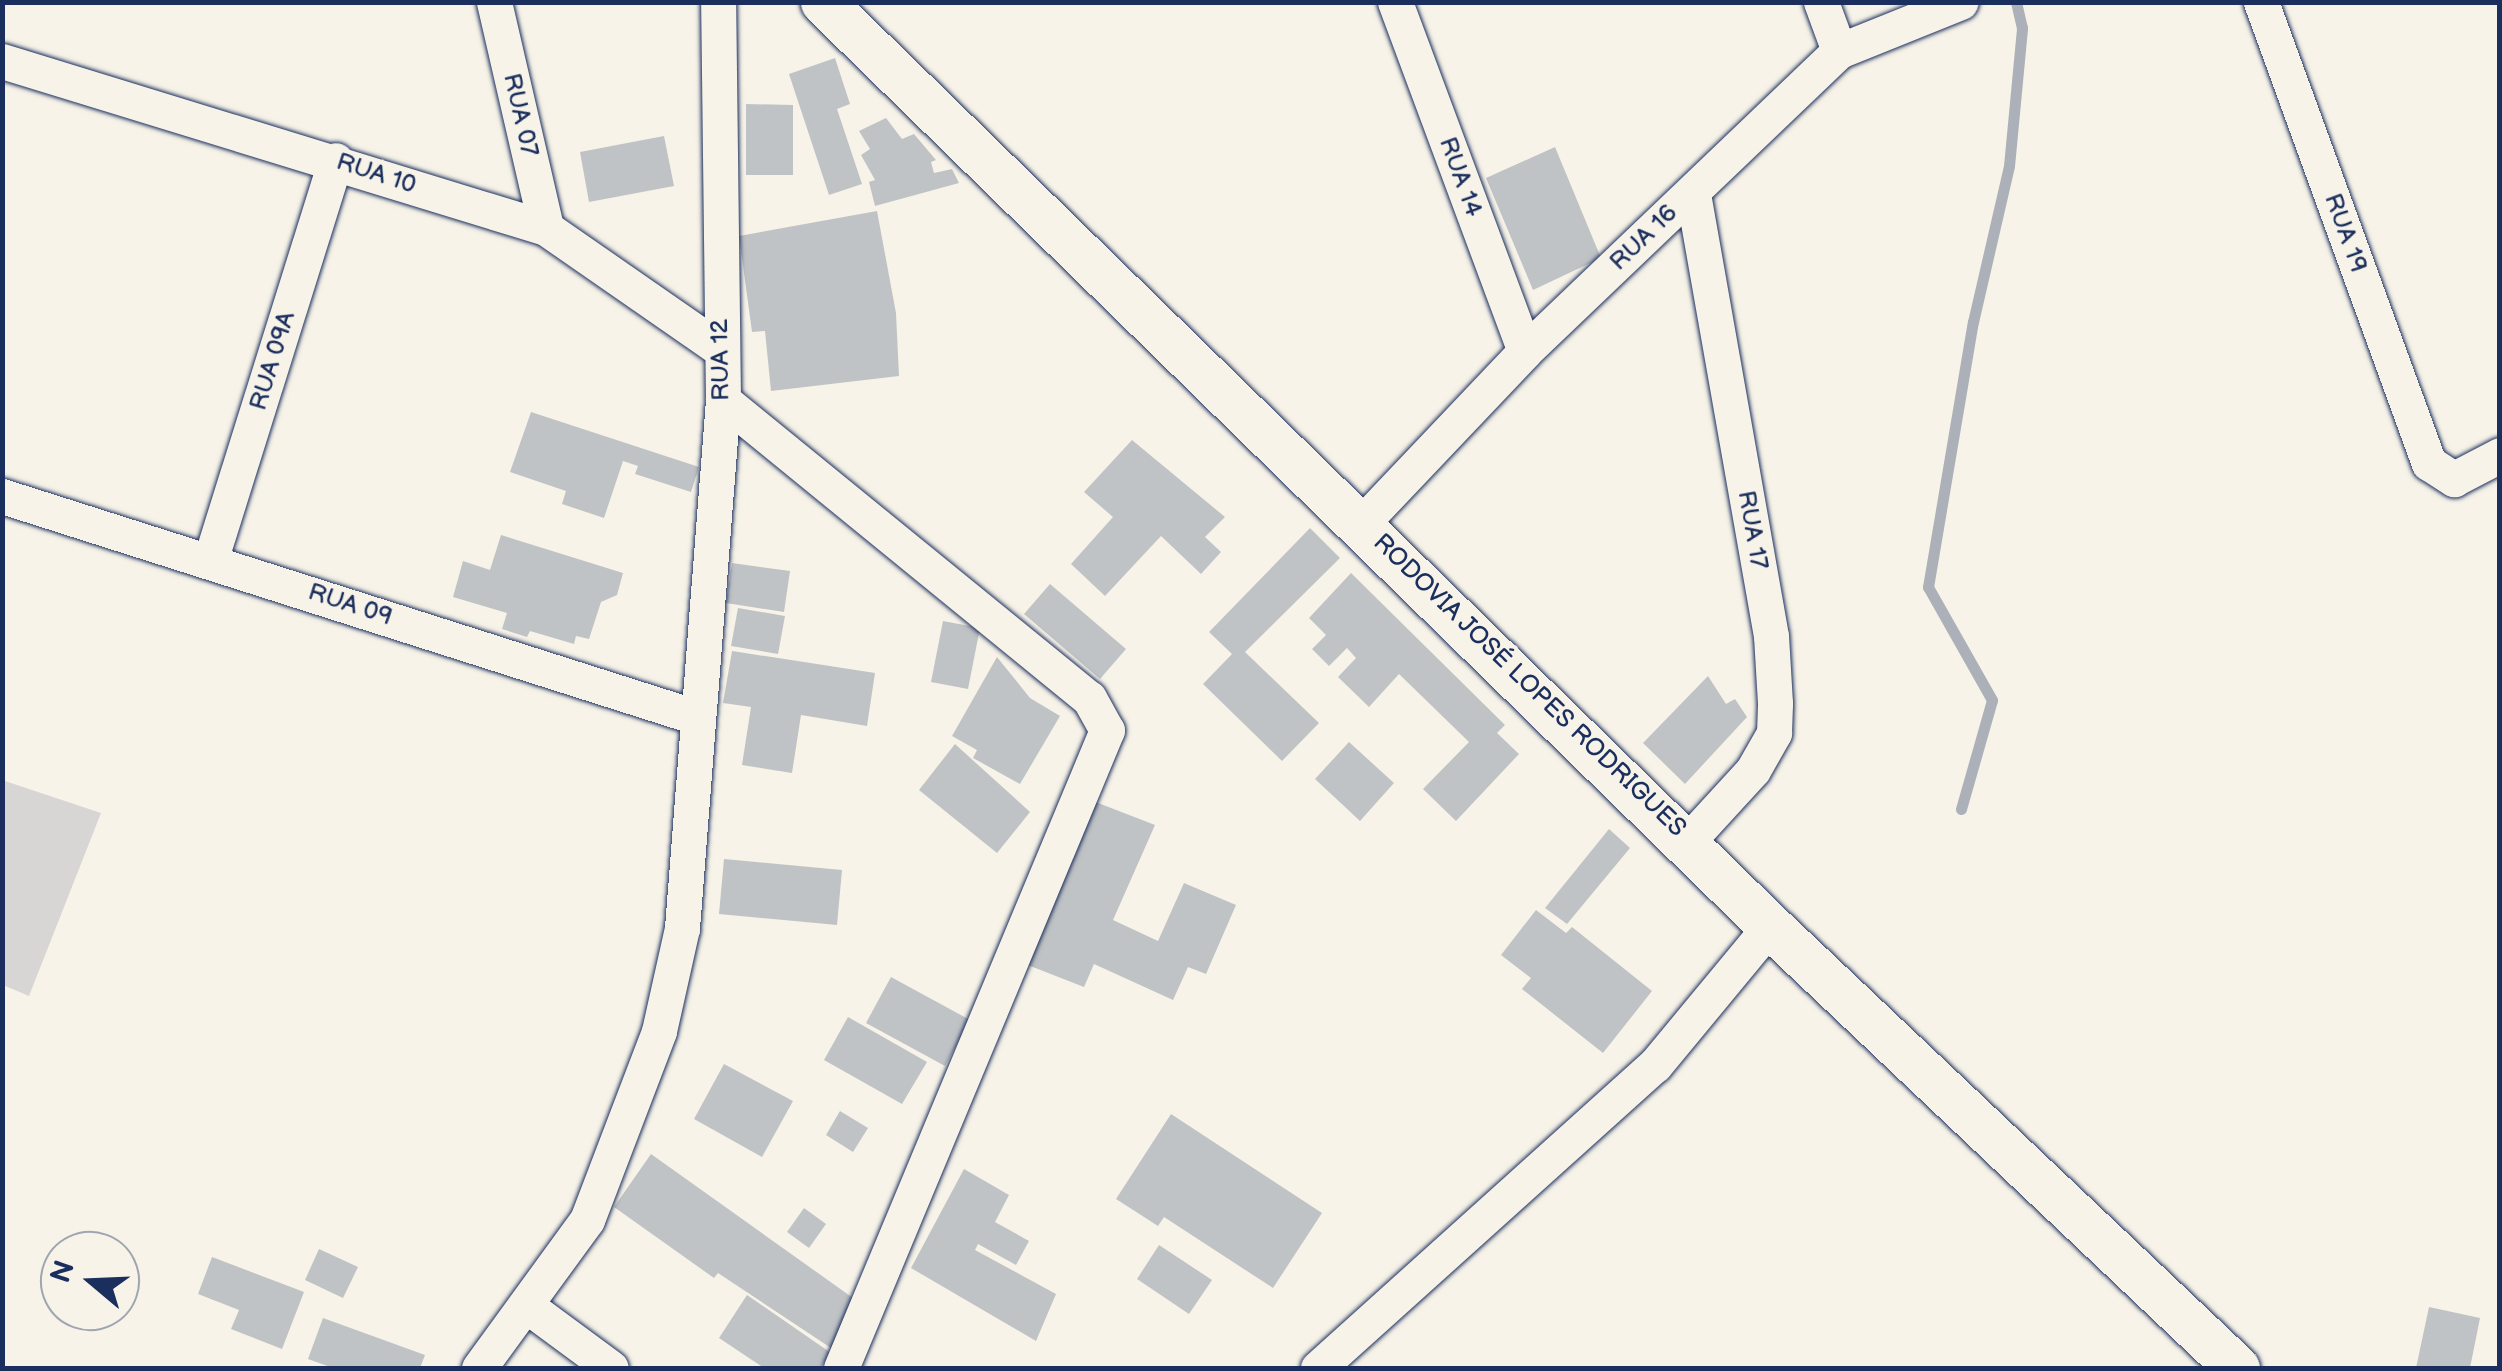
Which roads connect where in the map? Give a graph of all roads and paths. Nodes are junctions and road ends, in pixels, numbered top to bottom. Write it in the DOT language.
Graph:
graph roads {
  1 [pos="494,2"];
  2 [pos="718,2"];
  3 [pos="823,2"];
  4 [pos="1394,2"];
  5 [pos="1821,2"];
  6 [pos="1961,2"];
  7 [pos="2261,2"];
  8 [pos="1838,51"];
  9 [pos="2,62"];
  10 [pos="336,160"];
  11 [pos="1692,192"];
  12 [pos="546,228"];
  13 [pos="720,349"];
  14 [pos="1525,351"];
  15 [pos="724,400"];
  16 [pos="2500,455"];
  17 [pos="2,496"];
  18 [pos="1362,523"];
  19 [pos="210,561"];
  20 [pos="696,716"];
  21 [pos="1688,841"];
  22 [pos="1770,926"];
  23 [pos="527,1306"];
  24 [pos="479,1368"];
  25 [pos="611,1368"];
  26 [pos="841,1368"];
  27 [pos="1318,1368"];
  28 [pos="2237,1368"];
  1 -- 12 [label="street, RUA 07"];
  2 -- 13 [label="street, RUA 12"];
  3 -- 18 [label="street, RODOVIA JOSÉ LOPES RODRIGUES"];
  4 -- 14 [label="street, RUA 14"];
  5 -- 8 [label="street"];
  6 -- 8 [label="street, RUA 16"];
  7 -- 16 [label="street, RUA 19"];
  8 -- 11 [label="street, RUA 16"];
  9 -- 10 [label="street, RUA 10"];
  10 -- 12 [label="street, RUA 10"];
  10 -- 19 [label="street, RUA 09A"];
  11 -- 14 [label="street, RUA 16"];
  11 -- 21 [label="street, RUA 17"];
  12 -- 13 [label="street, RUA 10"];
  13 -- 15 [label="street, RUA 12"];
  14 -- 18 [label="street, RUA 16"];
  15 -- 20 [label="street, RUA 12"];
  15 -- 26 [label="street"];
  17 -- 19 [label="street, RUA 09"];
  18 -- 21 [label="street, RODOVIA JOSÉ LOPES RODRIGUES"];
  19 -- 20 [label="street, RUA 09"];
  20 -- 23 [label="street, RUA 12"];
  21 -- 22 [label="street, RODOVIA JOSÉ LOPES RODRIGUES"];
  22 -- 27 [label="street"];
  22 -- 28 [label="street, RODOVIA JOSÉ LOPES RODRIGUES"];
  23 -- 24 [label="street, RUA 12"];
  23 -- 25 [label="street"];
}
